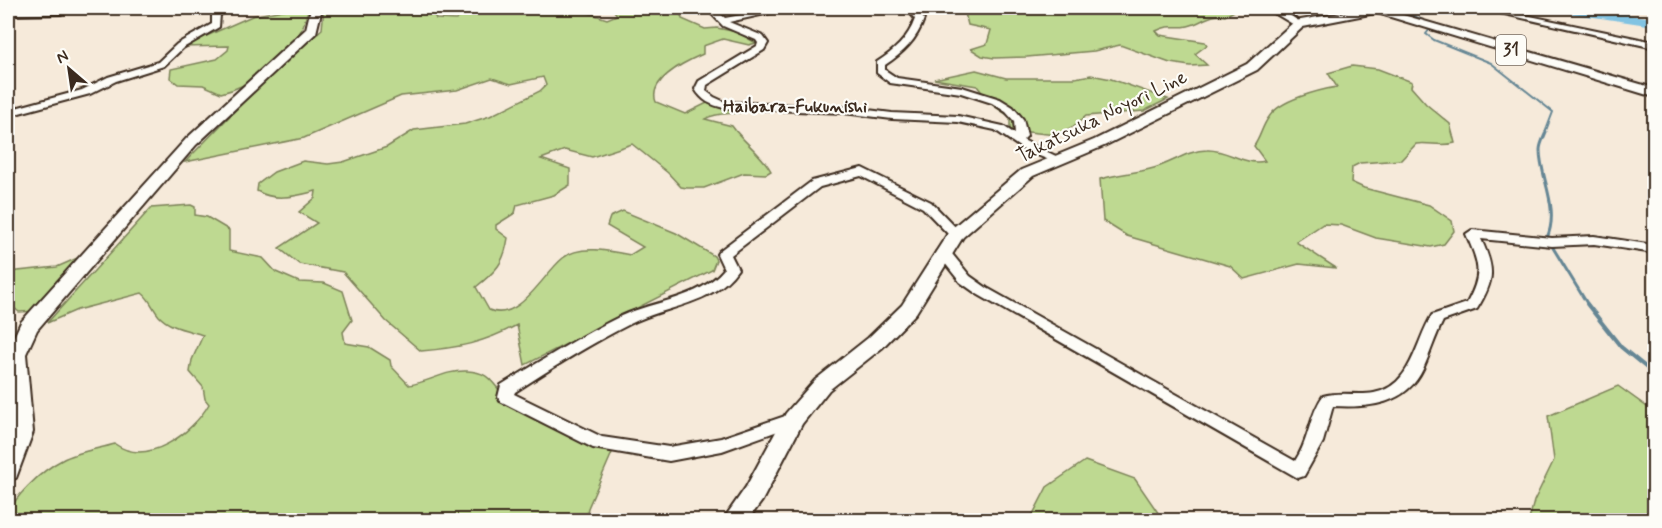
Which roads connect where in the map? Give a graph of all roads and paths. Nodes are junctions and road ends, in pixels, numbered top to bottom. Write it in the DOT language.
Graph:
graph roads {
  1 [pos="70,8"];
  2 [pos="206,8"];
  3 [pos="227,8"];
  4 [pos="316,8"];
  5 [pos="710,8"];
  6 [pos="789,8"];
  7 [pos="910,8"];
  8 [pos="1263,8"];
  9 [pos="1482,8"];
  10 [pos="1371,9"];
  11 [pos="8,13"];
  12 [pos="216,14"];
  13 [pos="722,21"];
  14 [pos="1299,24"];
  15 [pos="1654,45"];
  16 [pos="1654,93"];
  17 [pos="8,113"];
  18 [pos="1017,140"];
  19 [pos="1056,159"];
  20 [pos="956,234"];
  21 [pos="1654,249"];
  22 [pos="943,252"];
  23 [pos="794,419"];
  24 [pos="8,471"];
  25 [pos="735,520"];
  1 -- 11 [label="street"];
  2 -- 12 [label="street"];
  3 -- 12 [label="street"];
  4 -- 24 [label="main road"];
  5 -- 13 [label="street"];
  6 -- 13 [label="street"];
  7 -- 18 [label="street"];
  8 -- 14 [label="street"];
  9 -- 15 [label="street"];
  10 -- 14 [label="main road"];
  10 -- 16 [label="main road, 31"];
  12 -- 17 [label="street"];
  13 -- 18 [label="street"];
  14 -- 19 [label="main road, Takatsuka Noyori Line"];
  18 -- 19 [label="street"];
  19 -- 20 [label="main road, Takatsuka Noyori Line"];
  20 -- 22 [label="main road, Takatsuka Noyori Line"];
  20 -- 23 [label="street"];
  21 -- 22 [label="street"];
  22 -- 23 [label="main road, Takatsuka Noyori Line"];
  23 -- 25 [label="main road, Takatsuka Noyori Line"];
}
